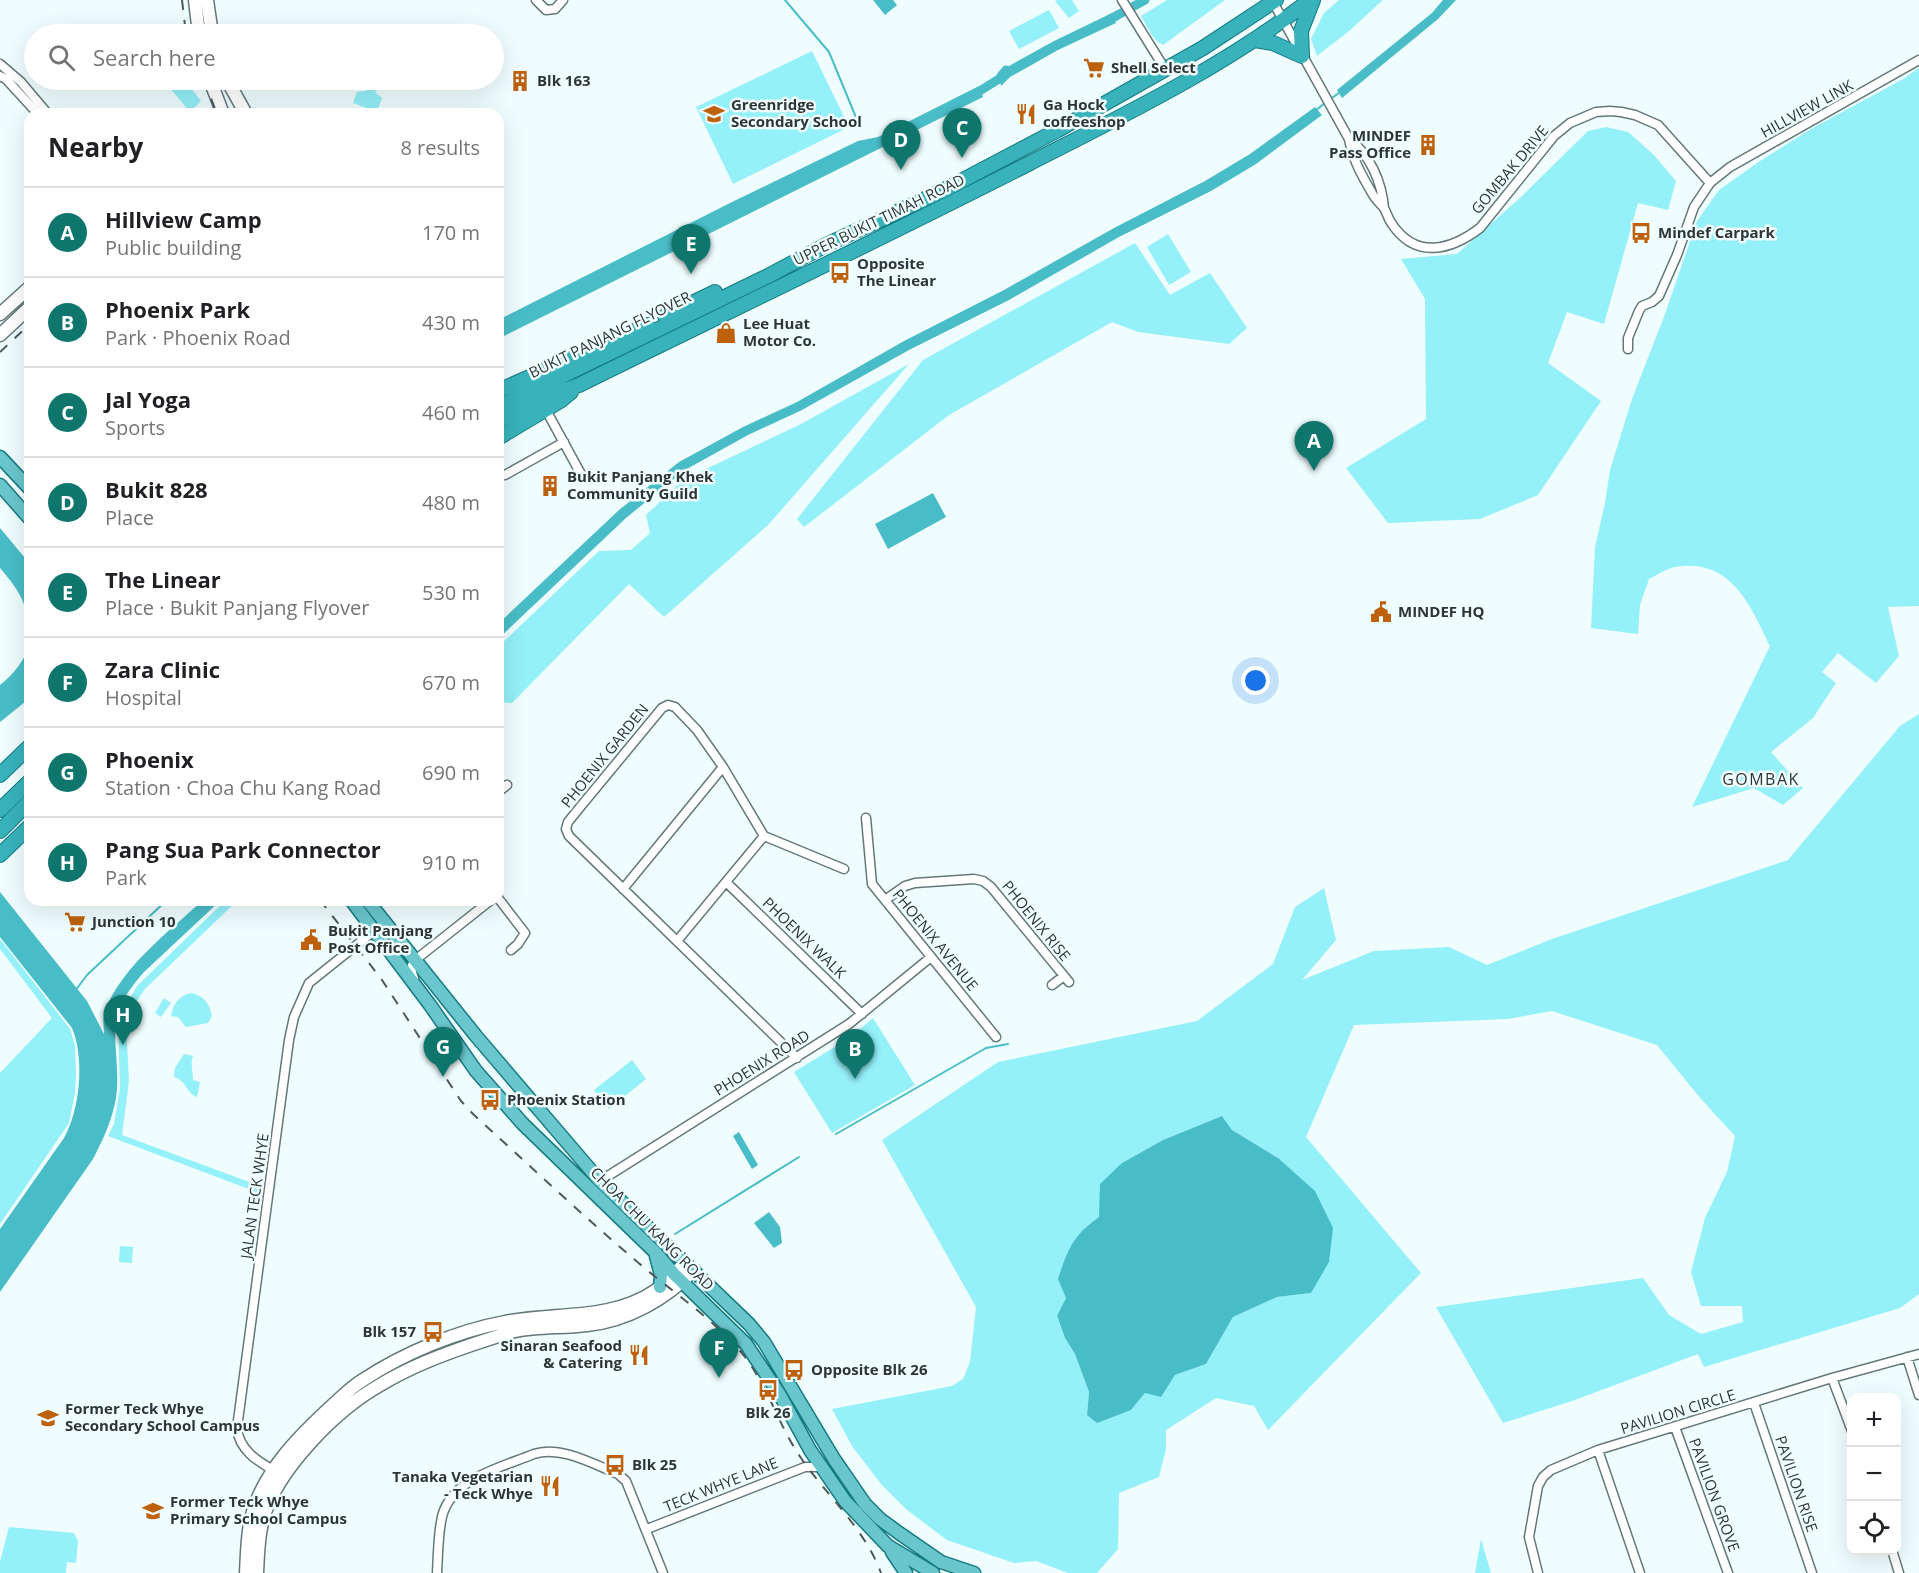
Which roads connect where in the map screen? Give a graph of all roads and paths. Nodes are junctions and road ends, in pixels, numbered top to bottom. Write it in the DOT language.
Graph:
graph roads {
  1 [pos="195,0"];
  2 [pos="207,0"];
  3 [pos="536,0"];
  4 [pos="563,0"];
  5 [pos="1312,0"];
  6 [pos="1274,1"];
  7 [pos="1122,2"];
  8 [pos="1284,21"];
  9 [pos="198,24"];
  10 [pos="211,24"];
  11 [pos="1255,40"];
  12 [pos="1302,56"];
  13 [pos="1919,60"];
  14 [pos="0,64"];
  15 [pos="1165,69"];
  16 [pos="0,76"];
  17 [pos="24,86"];
  18 [pos="28,90"];
  19 [pos="214,90"];
  20 [pos="231,90"];
  21 [pos="32,108"];
  22 [pos="43,108"];
  23 [pos="221,108"];
  24 [pos="238,108"];
  25 [pos="1710,183"];
  26 [pos="768,276"];
  27 [pos="24,292"];
  28 [pos="24,313"];
  29 [pos="0,314"];
  30 [pos="0,335"];
  31 [pos="1628,349"];
  32 [pos="579,385"];
  33 [pos="504,389"];
  34 [pos="504,404"];
  35 [pos="546,410"];
  36 [pos="504,418"];
  37 [pos="504,434"];
  38 [pos="564,442"];
  39 [pos="0,457"];
  40 [pos="505,475"];
  41 [pos="582,476"];
  42 [pos="24,483"];
  43 [pos="0,484"];
  44 [pos="24,512"];
  45 [pos="24,752"];
  46 [pos="723,767"];
  47 [pos="0,776"];
  48 [pos="507,785"];
  49 [pos="24,787"];
  50 [pos="504,787"];
  51 [pos="24,807"];
  52 [pos="2,808"];
  53 [pos="866,818"];
  54 [pos="0,831"];
  55 [pos="24,832"];
  56 [pos="764,836"];
  57 [pos="0,855"];
  58 [pos="844,869"];
  59 [pos="726,882"];
  60 [pos="623,889"];
  61 [pos="885,900"];
  62 [pos="355,906"];
  63 [pos="372,906"];
  64 [pos="483,906"];
  65 [pos="504,906"];
  66 [pos="374,931"];
  67 [pos="677,941"];
  68 [pos="511,950"];
  69 [pos="931,957"];
  70 [pos="414,961"];
  71 [pos="1052,985"];
  72 [pos="422,995"];
  73 [pos="862,1014"];
  74 [pos="996,1037"];
  75 [pos="494,1057"];
  76 [pos="797,1058"];
  77 [pos="476,1071"];
  78 [pos="518,1086"];
  79 [pos="509,1108"];
  80 [pos="600,1181"];
  81 [pos="655,1252"];
  82 [pos="689,1266"];
  83 [pos="679,1278"];
  84 [pos="660,1287"];
  85 [pos="1919,1354"];
  86 [pos="1907,1358"];
  87 [pos="1832,1378"];
  88 [pos="1919,1395"];
  89 [pos="1754,1403"];
  90 [pos="1847,1420"];
  91 [pos="1676,1427"];
  92 [pos="810,1450"];
  93 [pos="1598,1450"];
  94 [pos="805,1467"];
  95 [pos="822,1467"];
  96 [pos="278,1473"];
  97 [pos="647,1529"];
  98 [pos="888,1546"];
  99 [pos="1893,1555"];
  100 [pos="937,1569"];
  101 [pos="952,1569"];
  102 [pos="246,1573"];
  103 [pos="257,1573"];
  104 [pos="438,1573"];
  105 [pos="663,1573"];
  106 [pos="906,1573"];
  107 [pos="974,1573"];
  108 [pos="1538,1573"];
  109 [pos="1640,1573"];
  110 [pos="1728,1573"];
  111 [pos="1812,1573"];
  112 [pos="1899,1573"];
  1 -- 9 [label="main road"];
  2 -- 10 [label="main road"];
  3 -- 4 [label="street"];
  5 -- 8 [label="highway, UPPER BUKIT TIMAH ROAD"];
  5 -- 12 [label="highway"];
  6 -- 8 [label="street, GOMBAK DRIVE"];
  6 -- 15 [label="highway, UPPER BUKIT TIMAH ROAD"];
  7 -- 15 [label="street"];
  8 -- 11 [label="highway, UPPER BUKIT TIMAH ROAD"];
  8 -- 12 [label="street, GOMBAK DRIVE"];
  11 -- 12 [label="highway"];
  11 -- 32 [label="highway, UPPER BUKIT TIMAH ROAD"];
  12 -- 25 [label="street, GOMBAK DRIVE"];
  13 -- 25 [label="street, HILLVIEW LINK"];
  14 -- 17 [label="street"];
  15 -- 26 [label="highway, UPPER BUKIT TIMAH ROAD"];
  16 -- 21 [label="street"];
  18 -- 22 [label="street"];
  19 -- 23 [label="main road"];
  20 -- 24 [label="main road"];
  25 -- 31 [label="street"];
  26 -- 33 [label="highway"];
  26 -- 34 [label="highway, BUKIT PANJANG FLYOVER"];
  27 -- 29 [label="main road"];
  28 -- 30 [label="main road"];
  32 -- 35 [label="highway"];
  32 -- 36 [label="highway, BUKIT PANJANG FLYOVER"];
  35 -- 37 [label="highway"];
  35 -- 38 [label="street"];
  38 -- 40 [label="street"];
  38 -- 41 [label="street"];
  39 -- 42 [label="main road"];
  43 -- 44 [label="main road"];
  45 -- 47 [label="highway"];
  46 -- 56 [label="street, PHOENIX GARDEN"];
  46 -- 60 [label="street"];
  46 -- 60 [label="street, PHOENIX GARDEN"];
  48 -- 50 [label="street"];
  49 -- 52 [label="highway"];
  51 -- 54 [label="highway"];
  53 -- 61 [label="street, PHOENIX AVENUE"];
  55 -- 57 [label="highway"];
  56 -- 58 [label="street"];
  56 -- 59 [label="street"];
  59 -- 67 [label="street"];
  59 -- 73 [label="street, PHOENIX WALK"];
  60 -- 67 [label="street, PHOENIX GARDEN"];
  61 -- 69 [label="street, PHOENIX AVENUE"];
  61 -- 71 [label="street, PHOENIX RISE"];
  62 -- 66 [label="main road, CHOA CHU KANG ROAD"];
  63 -- 70 [label="main road, CHOA CHU KANG ROAD"];
  64 -- 70 [label="street"];
  65 -- 68 [label="street"];
  66 -- 72 [label="main road, CHOA CHU KANG ROAD"];
  66 -- 96 [label="street, JALAN TECK WHYE"];
  67 -- 76 [label="street, PHOENIX GARDEN"];
  69 -- 73 [label="street, PHOENIX ROAD"];
  69 -- 74 [label="street, PHOENIX AVENUE"];
  70 -- 72 [label="street"];
  70 -- 75 [label="main road, CHOA CHU KANG ROAD"];
  72 -- 77 [label="main road, CHOA CHU KANG ROAD"];
  73 -- 76 [label="street, PHOENIX ROAD"];
  75 -- 77 [label="main road"];
  75 -- 78 [label="main road, CHOA CHU KANG ROAD"];
  76 -- 80 [label="street, PHOENIX ROAD"];
  77 -- 79 [label="main road, CHOA CHU KANG ROAD"];
  78 -- 79 [label="main road"];
  78 -- 80 [label="main road, CHOA CHU KANG ROAD"];
  79 -- 81 [label="main road, CHOA CHU KANG ROAD"];
  80 -- 82 [label="main road, CHOA CHU KANG ROAD"];
  81 -- 83 [label="main road, CHOA CHU KANG ROAD"];
  81 -- 84 [label="main road"];
  82 -- 83 [label="main road"];
  82 -- 100 [label="main road, CHOA CHU KANG ROAD"];
  83 -- 84 [label="main road"];
  83 -- 92 [label="main road, CHOA CHU KANG ROAD"];
  83 -- 96 [label="main road"];
  84 -- 96 [label="main road"];
  85 -- 86 [label="street, PAVILION CIRCLE"];
  86 -- 87 [label="street, PAVILION CIRCLE"];
  86 -- 88 [label="street"];
  87 -- 89 [label="street, PAVILION CIRCLE"];
  87 -- 90 [label="street"];
  89 -- 91 [label="street, PAVILION CIRCLE"];
  89 -- 111 [label="street, PAVILION RISE"];
  91 -- 93 [label="street, PAVILION CIRCLE"];
  91 -- 110 [label="street, PAVILION GROVE"];
  92 -- 94 [label="street"];
  92 -- 95 [label="main road, CHOA CHU KANG ROAD"];
  93 -- 108 [label="street, PAVILION CIRCLE"];
  93 -- 109 [label="street"];
  94 -- 95 [label="street, TECK WHYE LANE"];
  94 -- 97 [label="street, TECK WHYE LANE"];
  95 -- 98 [label="main road, CHOA CHU KANG ROAD"];
  96 -- 102 [label="main road"];
  96 -- 103 [label="main road"];
  97 -- 104 [label="street"];
  97 -- 105 [label="street"];
  98 -- 100 [label="main road, CHOA CHU KANG ROAD"];
  98 -- 106 [label="main road"];
  99 -- 112 [label="street"];
  100 -- 101 [label="main road, CHOA CHU KANG ROAD"];
  101 -- 107 [label="main road, CHOA CHU KANG ROAD"];
}
